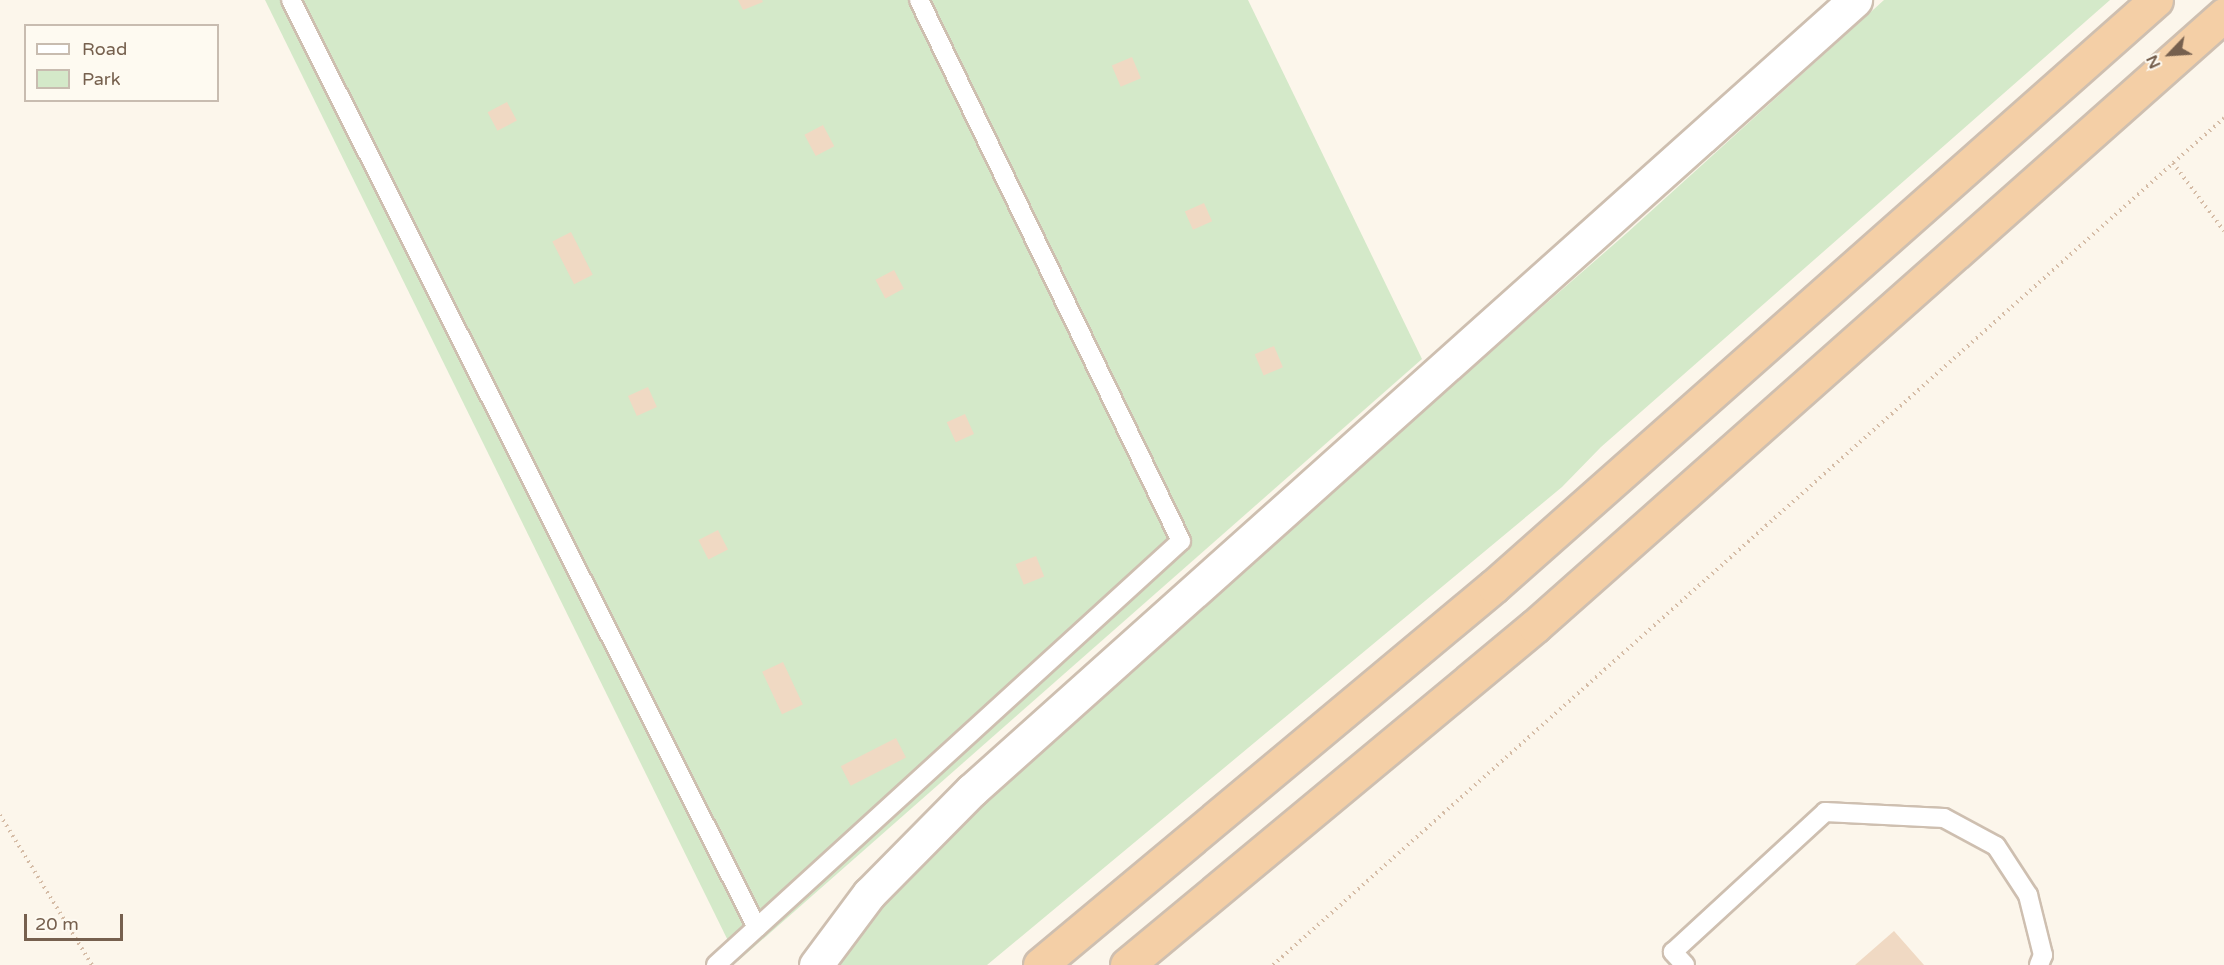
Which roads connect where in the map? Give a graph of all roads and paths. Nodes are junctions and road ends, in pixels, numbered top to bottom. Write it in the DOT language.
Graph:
graph roads {
  1 [pos="291,0"];
  2 [pos="919,0"];
  3 [pos="1856,0"];
  4 [pos="2156,0"];
  5 [pos="2224,15"];
  6 [pos="2224,118"];
  7 [pos="2173,163"];
  8 [pos="2224,231"];
  9 [pos="0,815"];
  10 [pos="757,928"];
  11 [pos="92,965"];
  12 [pos="716,965"];
  13 [pos="816,965"];
  14 [pos="1040,965"];
  15 [pos="1127,965"];
  16 [pos="1273,965"];
  17 [pos="1685,965"];
  18 [pos="2039,965"];
  1 -- 10 [label="lane"];
  2 -- 10 [label="lane"];
  3 -- 13 [label="street"];
  4 -- 14 [label="highway"];
  5 -- 15 [label="highway"];
  6 -- 7 [label="path"];
  7 -- 8 [label="path"];
  7 -- 16 [label="path"];
  9 -- 11 [label="path"];
  10 -- 12 [label="lane"];
  17 -- 18 [label="lane"];
}
